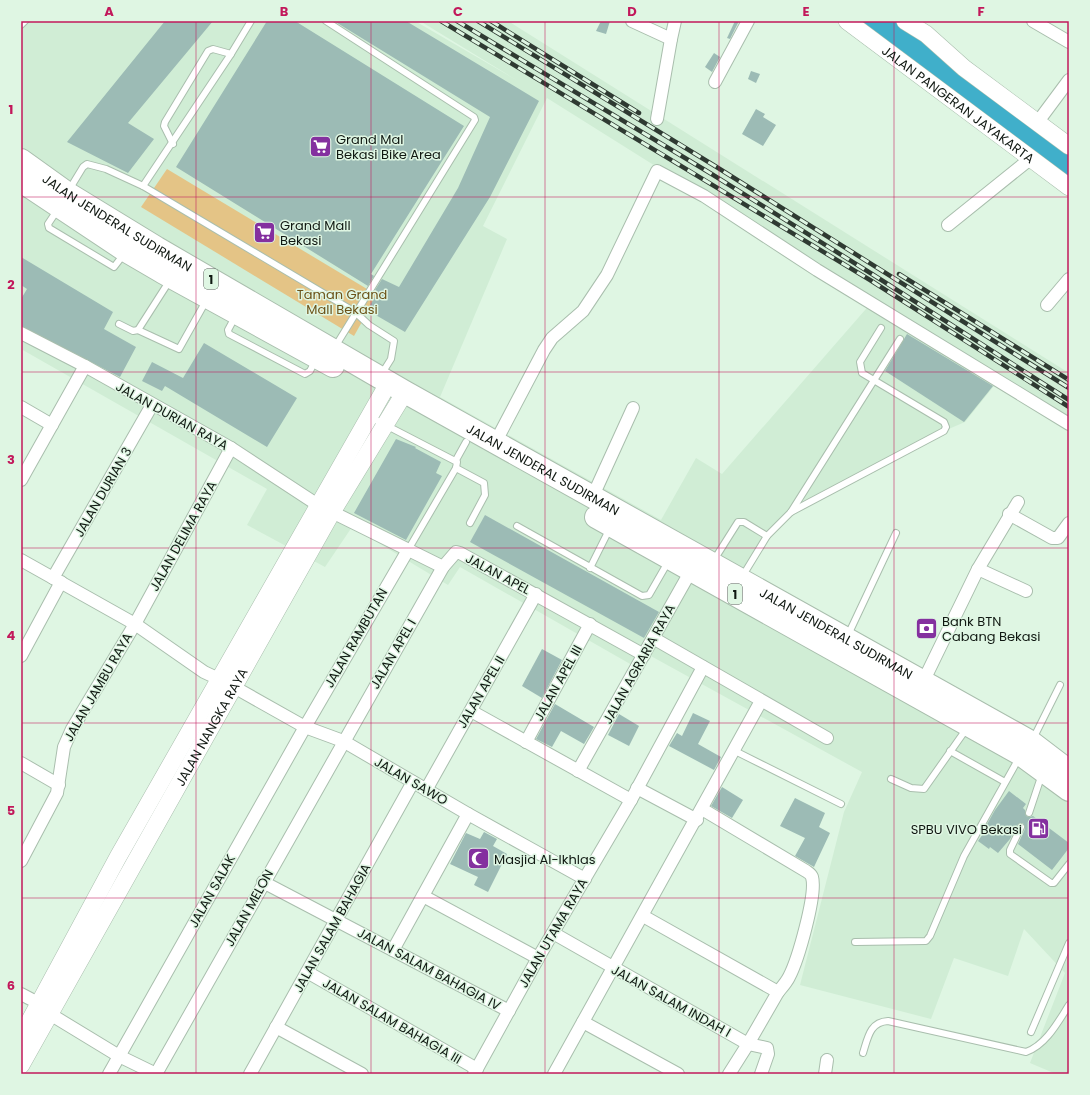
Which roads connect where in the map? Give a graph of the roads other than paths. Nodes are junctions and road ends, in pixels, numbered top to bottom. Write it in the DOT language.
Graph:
graph roads {
  1 [pos="25,21"];
  2 [pos="251,21"];
  3 [pos="326,21"];
  4 [pos="632,21"];
  5 [pos="675,21"];
  6 [pos="748,21"];
  7 [pos="847,21"];
  8 [pos="905,21"];
  9 [pos="1033,21"];
  10 [pos="21,25"];
  11 [pos="670,39"];
  12 [pos="1069,42"];
  13 [pos="232,54"];
  14 [pos="1069,80"];
  15 [pos="715,82"];
  16 [pos="657,119"];
  17 [pos="1037,123"];
  18 [pos="172,144"];
  19 [pos="1069,146"];
  20 [pos="1030,159"];
  21 [pos="21,160"];
  22 [pos="21,181"];
  23 [pos="143,186"];
  24 [pos="1069,187"];
  25 [pos="63,200"];
  26 [pos="948,225"];
  27 [pos="171,278"];
  28 [pos="1069,279"];
  29 [pos="208,298"];
  30 [pos="1047,305"];
  31 [pos="355,312"];
  32 [pos="119,324"];
  33 [pos="881,328"];
  34 [pos="138,330"];
  35 [pos="21,333"];
  36 [pos="900,339"];
  37 [pos="325,353"];
  38 [pos="85,366"];
  39 [pos="874,381"];
  40 [pos="391,390"];
  41 [pos="152,405"];
  42 [pos="21,408"];
  43 [pos="633,408"];
  44 [pos="377,421"];
  45 [pos="1069,424"];
  46 [pos="52,425"];
  47 [pos="495,443"];
  48 [pos="231,448"];
  49 [pos="461,451"];
  50 [pos="456,468"];
  51 [pos="22,477"];
  52 [pos="592,498"];
  53 [pos="1018,502"];
  54 [pos="325,508"];
  55 [pos="791,512"];
  56 [pos="1010,514"];
  57 [pos="470,523"];
  58 [pos="1069,523"];
  59 [pos="517,526"];
  60 [pos="611,526"];
  61 [pos="896,533"];
  62 [pos="767,536"];
  63 [pos="408,550"];
  64 [pos="670,558"];
  65 [pos="21,560"];
  66 [pos="443,567"];
  67 [pos="703,567"];
  68 [pos="590,568"];
  69 [pos="978,568"];
  70 [pos="742,579"];
  71 [pos="57,580"];
  72 [pos="1026,591"];
  73 [pos="536,594"];
  74 [pos="266,614"];
  75 [pos="135,624"];
  76 [pos="590,624"];
  77 [pos="653,638"];
  78 [pos="846,638"];
  79 [pos="644,655"];
  80 [pos="21,656"];
  81 [pos="703,667"];
  82 [pos="219,679"];
  83 [pos="923,682"];
  84 [pos="1060,685"];
  85 [pos="234,687"];
  86 [pos="762,700"];
  87 [pos="470,711"];
  88 [pos="305,726"];
  89 [pos="969,726"];
  90 [pos="827,738"];
  91 [pos="343,742"];
  92 [pos="526,742"];
  93 [pos="1026,748"];
  94 [pos="735,751"];
  95 [pos="950,751"];
  96 [pos="21,764"];
  97 [pos="1044,770"];
  98 [pos="578,771"];
  99 [pos="1069,771"];
  100 [pos="891,779"];
  101 [pos="413,782"];
  102 [pos="1005,782"];
  103 [pos="59,785"];
  104 [pos="637,788"];
  105 [pos="426,790"];
  106 [pos="1069,790"];
  107 [pos="631,800"];
  108 [pos="841,804"];
  109 [pos="1029,813"];
  110 [pos="468,814"];
  111 [pos="699,814"];
  112 [pos="150,817"];
  113 [pos="1021,827"];
  114 [pos="26,841"];
  115 [pos="118,857"];
  116 [pos="21,861"];
  117 [pos="1069,864"];
  118 [pos="133,866"];
  119 [pos="585,879"];
  120 [pos="263,882"];
  121 [pos="423,896"];
  122 [pos="643,916"];
  123 [pos="337,919"];
  124 [pos="553,933"];
  125 [pos="855,942"];
  126 [pos="1069,943"];
  127 [pos="393,950"];
  128 [pos="538,958"];
  129 [pos="613,968"];
  130 [pos="307,972"];
  131 [pos="778,992"];
  132 [pos="21,994"];
  133 [pos="1069,1005"];
  134 [pos="45,1009"];
  135 [pos="509,1012"];
  136 [pos="583,1022"];
  137 [pos="276,1027"];
  138 [pos="1031,1032"];
  139 [pos="21,1037"];
  140 [pos="748,1044"];
  141 [pos="863,1053"];
  142 [pos="119,1056"];
  143 [pos="827,1060"];
  144 [pos="21,1065"];
  145 [pos="476,1072"];
  146 [pos="555,1073"];
  147 [pos="109,1074"];
  148 [pos="156,1074"];
  149 [pos="250,1074"];
  150 [pos="362,1074"];
  151 [pos="678,1074"];
  152 [pos="729,1074"];
  153 [pos="761,1074"];
  154 [pos="825,1074"];
  1 -- 10 [label="lane"];
  2 -- 13 [label="lane"];
  3 -- 31 [label="lane"];
  4 -- 11 [label="street"];
  5 -- 11 [label="street"];
  6 -- 15 [label="street"];
  7 -- 20 [label="street, JALAN PANGERAN JAYAKARTA"];
  8 -- 17 [label="street"];
  9 -- 12 [label="street"];
  11 -- 16 [label="street"];
  13 -- 18 [label="lane"];
  13 -- 18 [label="lane"];
  14 -- 17 [label="street"];
  17 -- 19 [label="street"];
  18 -- 23 [label="lane"];
  20 -- 24 [label="street, JALAN PANGERAN JAYAKARTA"];
  20 -- 26 [label="street"];
  21 -- 25 [label="highway, JALAN JENDERAL SUDIRMAN / 1"];
  22 -- 25 [label="highway, JALAN JENDERAL SUDIRMAN / 1"];
  23 -- 25 [label="lane"];
  23 -- 31 [label="lane"];
  25 -- 27 [label="highway, JALAN JENDERAL SUDIRMAN / 1"];
  25 -- 37 [label="highway, JALAN JENDERAL SUDIRMAN / 1"];
  27 -- 29 [label="highway, JALAN JENDERAL SUDIRMAN / 1"];
  27 -- 34 [label="lane"];
  28 -- 30 [label="street"];
  29 -- 34 [label="lane"];
  29 -- 37 [label="highway, JALAN JENDERAL SUDIRMAN / 1"];
  31 -- 37 [label="lane"];
  31 -- 40 [label="lane"];
  32 -- 34 [label="lane"];
  33 -- 39 [label="lane"];
  35 -- 38 [label="street, JALAN DURIAN RAYA"];
  36 -- 39 [label="lane"];
  37 -- 40 [label="highway, JALAN JENDERAL SUDIRMAN / 1"];
  38 -- 41 [label="street, JALAN DURIAN RAYA"];
  38 -- 46 [label="street"];
  39 -- 55 [label="lane"];
  39 -- 55 [label="lane"];
  40 -- 44 [label="street, JALAN NANGKA RAYA"];
  40 -- 47 [label="highway, JALAN JENDERAL SUDIRMAN / 1"];
  40 -- 49 [label="highway, JALAN JENDERAL SUDIRMAN / 1"];
  41 -- 48 [label="street, JALAN DURIAN RAYA"];
  41 -- 71 [label="street, JALAN DURIAN 3"];
  42 -- 46 [label="street"];
  43 -- 52 [label="street"];
  44 -- 49 [label="lane"];
  44 -- 54 [label="street, JALAN NANGKA RAYA"];
  45 -- 47 [label="street"];
  46 -- 51 [label="street"];
  47 -- 52 [label="highway, JALAN JENDERAL SUDIRMAN / 1"];
  48 -- 54 [label="street, JALAN DURIAN RAYA"];
  48 -- 75 [label="street, JALAN DELIMA RAYA"];
  49 -- 50 [label="lane"];
  49 -- 60 [label="highway, JALAN JENDERAL SUDIRMAN / 1"];
  50 -- 57 [label="lane"];
  50 -- 63 [label="lane"];
  52 -- 67 [label="highway, JALAN JENDERAL SUDIRMAN / 1"];
  53 -- 56 [label="street"];
  54 -- 63 [label="street"];
  54 -- 74 [label="street, JALAN NANGKA RAYA"];
  55 -- 62 [label="lane"];
  56 -- 58 [label="street"];
  56 -- 69 [label="street"];
  59 -- 68 [label="lane"];
  60 -- 64 [label="highway, JALAN JENDERAL SUDIRMAN / 1"];
  60 -- 68 [label="lane"];
  61 -- 78 [label="lane"];
  62 -- 67 [label="lane"];
  62 -- 70 [label="lane"];
  63 -- 66 [label="street"];
  63 -- 88 [label="street, JALAN RAMBUTAN"];
  64 -- 67 [label="highway, JALAN JENDERAL SUDIRMAN / 1"];
  64 -- 68 [label="lane"];
  65 -- 71 [label="street"];
  66 -- 73 [label="street, JALAN APEL"];
  66 -- 91 [label="street, JALAN APEL I"];
  67 -- 70 [label="highway, JALAN JENDERAL SUDIRMAN / 1"];
  67 -- 77 [label="street, JALAN AGRARIA RAYA"];
  67 -- 89 [label="highway, JALAN JENDERAL SUDIRMAN / 1"];
  69 -- 72 [label="street"];
  69 -- 83 [label="street"];
  70 -- 78 [label="highway, JALAN JENDERAL SUDIRMAN / 1"];
  71 -- 75 [label="street"];
  71 -- 80 [label="street, JALAN DURIAN 3"];
  73 -- 76 [label="street, JALAN APEL"];
  73 -- 87 [label="street, JALAN APEL II"];
  74 -- 82 [label="street, JALAN NANGKA RAYA"];
  74 -- 85 [label="street, JALAN NANGKA RAYA"];
  75 -- 82 [label="street"];
  75 -- 103 [label="street, JALAN JAMBU RAYA"];
  76 -- 79 [label="street, JALAN APEL"];
  76 -- 92 [label="street, JALAN APEL III"];
  77 -- 79 [label="street, JALAN AGRARIA RAYA"];
  77 -- 81 [label="street"];
  78 -- 83 [label="highway, JALAN JENDERAL SUDIRMAN / 1"];
  79 -- 98 [label="street, JALAN AGRARIA RAYA"];
  81 -- 86 [label="street"];
  81 -- 104 [label="street, JALAN UTAMA RAYA"];
  82 -- 112 [label="street, JALAN NANGKA RAYA"];
  83 -- 93 [label="highway, JALAN JENDERAL SUDIRMAN / 1"];
  84 -- 93 [label="lane"];
  85 -- 88 [label="street, JALAN SAWO"];
  85 -- 112 [label="street, JALAN NANGKA RAYA"];
  86 -- 90 [label="street"];
  86 -- 94 [label="street"];
  87 -- 92 [label="street"];
  87 -- 105 [label="street, JALAN APEL II"];
  88 -- 91 [label="street, JALAN SAWO"];
  88 -- 142 [label="street, JALAN SALAK"];
  89 -- 93 [label="highway, JALAN JENDERAL SUDIRMAN / 1"];
  89 -- 95 [label="lane"];
  91 -- 101 [label="street, JALAN SAWO"];
  91 -- 120 [label="street, JALAN MELON"];
  92 -- 98 [label="street"];
  93 -- 97 [label="highway, JALAN JENDERAL SUDIRMAN / 1"];
  93 -- 99 [label="highway, JALAN JENDERAL SUDIRMAN / 1"];
  93 -- 102 [label="lane"];
  94 -- 108 [label="lane"];
  94 -- 111 [label="street"];
  95 -- 100 [label="lane"];
  95 -- 102 [label="lane"];
  96 -- 103 [label="street"];
  97 -- 106 [label="highway, JALAN JENDERAL SUDIRMAN / 1"];
  97 -- 109 [label="lane"];
  98 -- 107 [label="street"];
  101 -- 105 [label="street, JALAN SAWO"];
  101 -- 123 [label="street, JALAN SALAM BAHAGIA"];
  102 -- 125 [label="lane"];
  103 -- 114 [label="street, JALAN JAMBU RAYA"];
  104 -- 107 [label="street, JALAN UTAMA RAYA"];
  104 -- 111 [label="street"];
  105 -- 110 [label="street, JALAN SAWO"];
  107 -- 119 [label="street, JALAN UTAMA RAYA"];
  110 -- 119 [label="street, JALAN SAWO"];
  110 -- 121 [label="street"];
  111 -- 122 [label="street"];
  111 -- 131 [label="street"];
  112 -- 115 [label="street, JALAN NANGKA RAYA"];
  112 -- 118 [label="street, JALAN NANGKA RAYA"];
  113 -- 117 [label="lane"];
  114 -- 116 [label="street, JALAN JAMBU RAYA"];
  115 -- 118 [label="street"];
  115 -- 134 [label="street, JALAN NANGKA RAYA"];
  118 -- 134 [label="street, JALAN NANGKA RAYA"];
  119 -- 124 [label="street, JALAN UTAMA RAYA"];
  120 -- 123 [label="street, JALAN SALAM BAHAGIA IV"];
  120 -- 148 [label="street, JALAN MELON"];
  121 -- 127 [label="street"];
  121 -- 128 [label="street"];
  122 -- 129 [label="street"];
  122 -- 131 [label="street"];
  123 -- 127 [label="street, JALAN SALAM BAHAGIA IV"];
  123 -- 130 [label="street, JALAN SALAM BAHAGIA"];
  124 -- 128 [label="street, JALAN UTAMA RAYA"];
  124 -- 129 [label="street, JALAN SALAM INDAH I"];
  126 -- 138 [label="lane"];
  127 -- 135 [label="street, JALAN SALAM BAHAGIA IV"];
  128 -- 135 [label="street, JALAN UTAMA RAYA"];
  129 -- 136 [label="street"];
  129 -- 140 [label="street, JALAN SALAM INDAH I"];
  130 -- 137 [label="street, JALAN SALAM BAHAGIA"];
  130 -- 145 [label="street, JALAN SALAM BAHAGIA III"];
  131 -- 140 [label="street"];
  132 -- 134 [label="street"];
  133 -- 141 [label="lane"];
  134 -- 139 [label="street, JALAN NANGKA RAYA"];
  134 -- 142 [label="street"];
  134 -- 144 [label="street, JALAN NANGKA RAYA"];
  135 -- 145 [label="street, JALAN UTAMA RAYA"];
  136 -- 146 [label="street"];
  136 -- 151 [label="street"];
  137 -- 149 [label="street, JALAN SALAM BAHAGIA"];
  137 -- 150 [label="street"];
  140 -- 152 [label="street"];
  140 -- 153 [label="street, JALAN SALAM INDAH I"];
  142 -- 147 [label="street, JALAN SALAK"];
  142 -- 148 [label="street"];
  143 -- 154 [label="street"];
}
